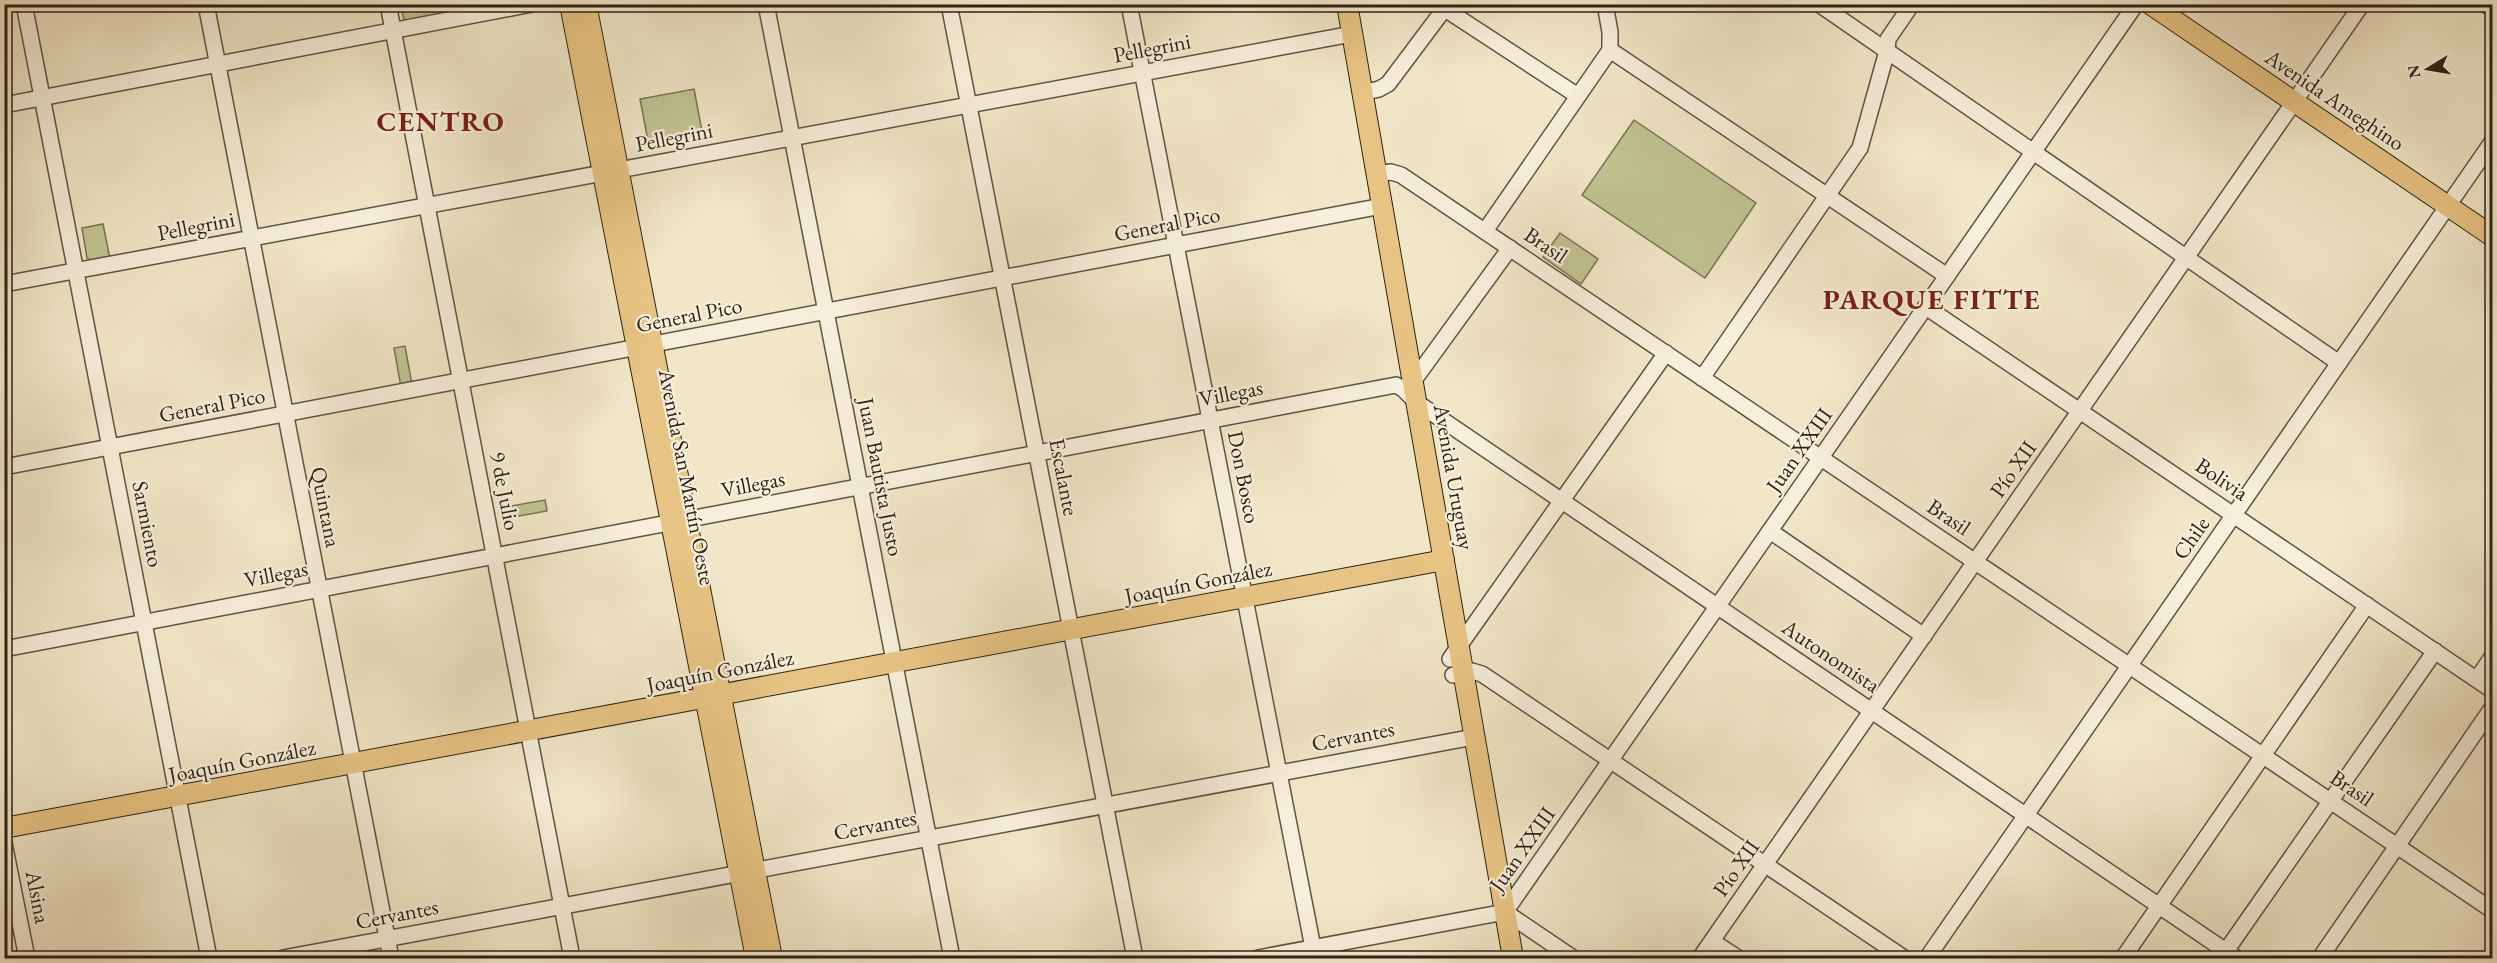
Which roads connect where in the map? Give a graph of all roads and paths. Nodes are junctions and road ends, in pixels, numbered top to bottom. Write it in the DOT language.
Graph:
graph roads {
  1 [pos="24,4"];
  2 [pos="206,4"];
  3 [pos="388,4"];
  4 [pos="532,4"];
  5 [pos="570,4"];
  6 [pos="586,4"];
  7 [pos="766,4"];
  8 [pos="949,4"];
  9 [pos="1129,4"];
  10 [pos="1337,4"];
  11 [pos="1347,4"];
  12 [pos="1605,4"];
  13 [pos="1820,4"];
  14 [pos="1912,4"];
  15 [pos="2136,4"];
  16 [pos="2150,4"];
  17 [pos="2362,4"];
  18 [pos="2486,4"];
  19 [pos="1447,7"];
  20 [pos="2493,9"];
  21 [pos="393,31"];
  22 [pos="1347,35"];
  23 [pos="1610,50"];
  24 [pos="1887,51"];
  25 [pos="217,65"];
  26 [pos="1348,72"];
  27 [pos="1142,73"];
  28 [pos="1362,93"];
  29 [pos="1578,96"];
  30 [pos="42,98"];
  31 [pos="2294,102"];
  32 [pos="4,105"];
  33 [pos="969,105"];
  34 [pos="792,138"];
  35 [pos="2493,142"];
  36 [pos="2033,152"];
  37 [pos="611,171"];
  38 [pos="1377,174"];
  39 [pos="1827,197"];
  40 [pos="427,206"];
  41 [pos="2448,206"];
  42 [pos="1377,207"];
  43 [pos="1485,231"];
  44 [pos="2493,236"];
  45 [pos="251,238"];
  46 [pos="1176,245"];
  47 [pos="1510,248"];
  48 [pos="2186,258"];
  49 [pos="76,271"];
  50 [pos="1947,276"];
  51 [pos="1002,278"];
  52 [pos="4,284"];
  53 [pos="1926,307"];
  54 [pos="826,312"];
  55 [pos="645,346"];
  56 [pos="1666,353"];
  57 [pos="2339,363"];
  58 [pos="1702,378"];
  59 [pos="460,381"];
  60 [pos="1411,390"];
  61 [pos="2080,411"];
  62 [pos="285,414"];
  63 [pos="1210,420"];
  64 [pos="110,447"];
  65 [pos="1036,453"];
  66 [pos="1821,458"];
  67 [pos="4,467"];
  68 [pos="860,486"];
  69 [pos="1562,501"];
  70 [pos="2234,515"];
  71 [pos="679,521"];
  72 [pos="1770,531"];
  73 [pos="494,556"];
  74 [pos="1439,561"];
  75 [pos="1976,562"];
  76 [pos="319,589"];
  77 [pos="1245,598"];
  78 [pos="2367,605"];
  79 [pos="1718,606"];
  80 [pos="144,622"];
  81 [pos="1071,630"];
  82 [pos="1924,636"];
  83 [pos="4,649"];
  84 [pos="2435,651"];
  85 [pos="2493,657"];
  86 [pos="894,663"];
  87 [pos="1456,663"];
  88 [pos="2130,666"];
  89 [pos="2477,679"];
  90 [pos="2493,690"];
  91 [pos="713,697"];
  92 [pos="2493,708"];
  93 [pos="1872,711"];
  94 [pos="528,732"];
  95 [pos="1469,738"];
  96 [pos="2263,755"];
  97 [pos="1610,761"];
  98 [pos="353,764"];
  99 [pos="1279,773"];
  100 [pos="178,797"];
  101 [pos="2330,801"];
  102 [pos="1105,806"];
  103 [pos="2026,816"];
  104 [pos="4,828"];
  105 [pos="928,838"];
  106 [pos="4,843"];
  107 [pos="2397,846"];
  108 [pos="1765,865"];
  109 [pos="747,872"];
  110 [pos="562,906"];
  111 [pos="2159,906"];
  112 [pos="2493,910"];
  113 [pos="1500,913"];
  114 [pos="387,939"];
  115 [pos="1712,941"];
  116 [pos="1314,953"];
  117 [pos="2231,955"];
  118 [pos="27,958"];
  119 [pos="209,958"];
  120 [pos="283,958"];
  121 [pos="391,958"];
  122 [pos="573,958"];
  123 [pos="756,958"];
  124 [pos="772,958"];
  125 [pos="952,958"];
  126 [pos="1135,958"];
  127 [pos="1258,958"];
  128 [pos="1503,958"];
  129 [pos="1513,958"];
  130 [pos="1573,958"];
  131 [pos="1700,958"];
  132 [pos="1738,958"];
  133 [pos="1904,958"];
  134 [pos="1927,958"];
  135 [pos="2123,958"];
  136 [pos="2320,958"];
  1 -- 30 [label="street, Sarmiento"];
  2 -- 25 [label="street, Quintana"];
  3 -- 21 [label="street, 9 de Julio"];
  4 -- 21 [label="street"];
  5 -- 37 [label="main road, Avenida San Martín Oeste"];
  6 -- 37 [label="main road, Avenida San Martín Oeste"];
  7 -- 34 [label="street, Juan Bautista Justo"];
  8 -- 33 [label="street, Escalante"];
  9 -- 27 [label="street, Don Bosco"];
  10 -- 22 [label="main road, Avenida Uruguay"];
  11 -- 22 [label="main road, Avenida Uruguay"];
  12 -- 23 [label="street"];
  13 -- 24 [label="street"];
  14 -- 24 [label="street"];
  15 -- 36 [label="street, Juan XXIII"];
  16 -- 31 [label="main road, Avenida Ameghino"];
  17 -- 31 [label="street, Pío XII"];
  18 -- 20 [label="street"];
  19 -- 28 [label="street"];
  19 -- 29 [label="street"];
  21 -- 25 [label="street"];
  21 -- 40 [label="street, 9 de Julio"];
  22 -- 26 [label="main road, Avenida Uruguay"];
  22 -- 27 [label="street, Pellegrini"];
  22 -- 28 [label="main road, Avenida Uruguay"];
  23 -- 29 [label="street"];
  23 -- 39 [label="street"];
  24 -- 36 [label="street"];
  24 -- 39 [label="street"];
  25 -- 30 [label="street"];
  25 -- 45 [label="street, Quintana"];
  26 -- 28 [label="main road"];
  26 -- 42 [label="main road, Avenida Uruguay"];
  27 -- 33 [label="street, Pellegrini"];
  27 -- 46 [label="street, Don Bosco"];
  28 -- 38 [label="main road, Avenida Uruguay"];
  29 -- 43 [label="street"];
  30 -- 32 [label="street"];
  30 -- 49 [label="street, Sarmiento"];
  31 -- 41 [label="main road, Avenida Ameghino"];
  31 -- 48 [label="street, Pío XII"];
  33 -- 34 [label="street, Pellegrini"];
  33 -- 51 [label="street, Escalante"];
  34 -- 37 [label="street, Pellegrini"];
  34 -- 54 [label="street, Juan Bautista Justo"];
  35 -- 41 [label="street, Chile"];
  36 -- 48 [label="street"];
  36 -- 50 [label="street, Juan XXIII"];
  37 -- 40 [label="street, Pellegrini"];
  37 -- 55 [label="main road, Avenida San Martín Oeste"];
  38 -- 42 [label="main road, Avenida Uruguay"];
  38 -- 43 [label="street, Brasil"];
  39 -- 50 [label="street"];
  39 -- 58 [label="street"];
  40 -- 45 [label="street, Pellegrini"];
  40 -- 59 [label="street, 9 de Julio"];
  41 -- 44 [label="main road, Avenida Ameghino"];
  41 -- 57 [label="street, Chile"];
  42 -- 46 [label="street, General Pico"];
  42 -- 60 [label="main road, Avenida Uruguay"];
  43 -- 47 [label="street, Brasil"];
  45 -- 49 [label="street, Pellegrini"];
  45 -- 62 [label="street, Quintana"];
  46 -- 51 [label="street, General Pico"];
  46 -- 63 [label="street, Don Bosco"];
  47 -- 56 [label="street, Brasil"];
  47 -- 60 [label="street"];
  48 -- 57 [label="street"];
  48 -- 61 [label="street, Pío XII"];
  49 -- 52 [label="street, Pellegrini"];
  49 -- 64 [label="street, Sarmiento"];
  50 -- 53 [label="street, Juan XXIII"];
  51 -- 54 [label="street, General Pico"];
  51 -- 65 [label="street, Escalante"];
  53 -- 61 [label="street, Bolivia"];
  53 -- 66 [label="street, Juan XXIII"];
  54 -- 55 [label="street, General Pico"];
  54 -- 68 [label="street, Juan Bautista Justo"];
  55 -- 59 [label="street, General Pico"];
  55 -- 71 [label="main road, Avenida San Martín Oeste"];
  56 -- 58 [label="street, Brasil"];
  56 -- 69 [label="street"];
  57 -- 70 [label="street, Chile"];
  58 -- 66 [label="street, Brasil"];
  59 -- 62 [label="street, General Pico"];
  59 -- 73 [label="street, 9 de Julio"];
  60 -- 63 [label="street, Villegas"];
  60 -- 69 [label="street, Autonomista"];
  60 -- 74 [label="main road, Avenida Uruguay"];
  61 -- 70 [label="street, Bolivia"];
  61 -- 75 [label="street, Pío XII"];
  62 -- 64 [label="street, General Pico"];
  62 -- 76 [label="street, Quintana"];
  63 -- 65 [label="street, Villegas"];
  63 -- 77 [label="street, Don Bosco"];
  64 -- 67 [label="street, General Pico"];
  64 -- 80 [label="street, Sarmiento"];
  65 -- 68 [label="street, Villegas"];
  65 -- 81 [label="street, Escalante"];
  66 -- 72 [label="street, Juan XXIII"];
  66 -- 75 [label="street, Brasil"];
  68 -- 71 [label="street, Villegas"];
  68 -- 86 [label="street, Juan Bautista Justo"];
  69 -- 79 [label="street, Autonomista"];
  69 -- 87 [label="street"];
  70 -- 78 [label="street, Bolivia"];
  70 -- 88 [label="street, Chile"];
  71 -- 73 [label="street, Villegas"];
  71 -- 91 [label="main road, Avenida San Martín Oeste"];
  72 -- 79 [label="street, Juan XXIII"];
  72 -- 82 [label="street"];
  73 -- 76 [label="street, Villegas"];
  73 -- 94 [label="street, 9 de Julio"];
  74 -- 77 [label="main road, Joaquín González"];
  74 -- 87 [label="main road, Avenida Uruguay"];
  75 -- 82 [label="street, Pío XII"];
  75 -- 88 [label="street, Brasil"];
  76 -- 80 [label="street, Villegas"];
  76 -- 98 [label="street, Quintana"];
  77 -- 81 [label="main road, Joaquín González"];
  77 -- 99 [label="street, Don Bosco"];
  78 -- 84 [label="street, Bolivia"];
  78 -- 96 [label="street"];
  79 -- 93 [label="street, Autonomista"];
  79 -- 97 [label="street, Juan XXIII"];
  80 -- 83 [label="street, Villegas"];
  80 -- 100 [label="street, Sarmiento"];
  81 -- 86 [label="main road, Joaquín González"];
  81 -- 102 [label="street, Escalante"];
  82 -- 93 [label="street, Pío XII"];
  84 -- 89 [label="street, Bolivia"];
  84 -- 101 [label="street"];
  85 -- 89 [label="street"];
  86 -- 91 [label="main road, Joaquín González"];
  86 -- 105 [label="street, Juan Bautista Justo"];
  87 -- 95 [label="main road, Avenida Uruguay"];
  87 -- 97 [label="street"];
  88 -- 96 [label="street, Brasil"];
  88 -- 103 [label="street, Chile"];
  89 -- 90 [label="street, Bolivia"];
  91 -- 94 [label="main road, Joaquín González"];
  91 -- 109 [label="main road, Avenida San Martín Oeste"];
  92 -- 107 [label="street"];
  93 -- 103 [label="street, Autonomista"];
  93 -- 108 [label="street, Pío XII"];
  94 -- 98 [label="main road, Joaquín González"];
  94 -- 110 [label="street, 9 de Julio"];
  95 -- 99 [label="street, Cervantes"];
  95 -- 113 [label="main road, Avenida Uruguay"];
  96 -- 101 [label="street, Brasil"];
  96 -- 111 [label="street"];
  97 -- 108 [label="street"];
  97 -- 113 [label="street, Juan XXIII"];
  98 -- 100 [label="main road, Joaquín González"];
  98 -- 114 [label="street, Quintana"];
  99 -- 102 [label="street, Cervantes"];
  99 -- 116 [label="street, Don Bosco"];
  100 -- 104 [label="main road, Joaquín González"];
  100 -- 119 [label="street, Sarmiento"];
  101 -- 107 [label="street, Brasil"];
  101 -- 117 [label="street"];
  102 -- 105 [label="street, Cervantes"];
  102 -- 126 [label="street, Escalante"];
  103 -- 111 [label="street, Autonomista"];
  103 -- 134 [label="street, Chile"];
  105 -- 109 [label="street, Cervantes"];
  105 -- 125 [label="street, Juan Bautista Justo"];
  106 -- 118 [label="street, Alsina"];
  107 -- 112 [label="street, Brasil"];
  107 -- 136 [label="street"];
  108 -- 115 [label="street, Pío XII"];
  108 -- 133 [label="street"];
  109 -- 110 [label="street, Cervantes"];
  109 -- 123 [label="main road, Avenida San Martín Oeste"];
  109 -- 124 [label="main road, Avenida San Martín Oeste"];
  110 -- 114 [label="street, Cervantes"];
  110 -- 122 [label="street, 9 de Julio"];
  111 -- 117 [label="street, Autonomista"];
  111 -- 135 [label="street"];
  113 -- 116 [label="street"];
  113 -- 128 [label="main road, Avenida Uruguay"];
  113 -- 129 [label="main road, Avenida Uruguay"];
  113 -- 130 [label="street"];
  114 -- 120 [label="street, Cervantes"];
  114 -- 121 [label="street, Quintana"];
  115 -- 131 [label="street, Pío XII"];
  115 -- 132 [label="street"];
  116 -- 127 [label="street"];
}
